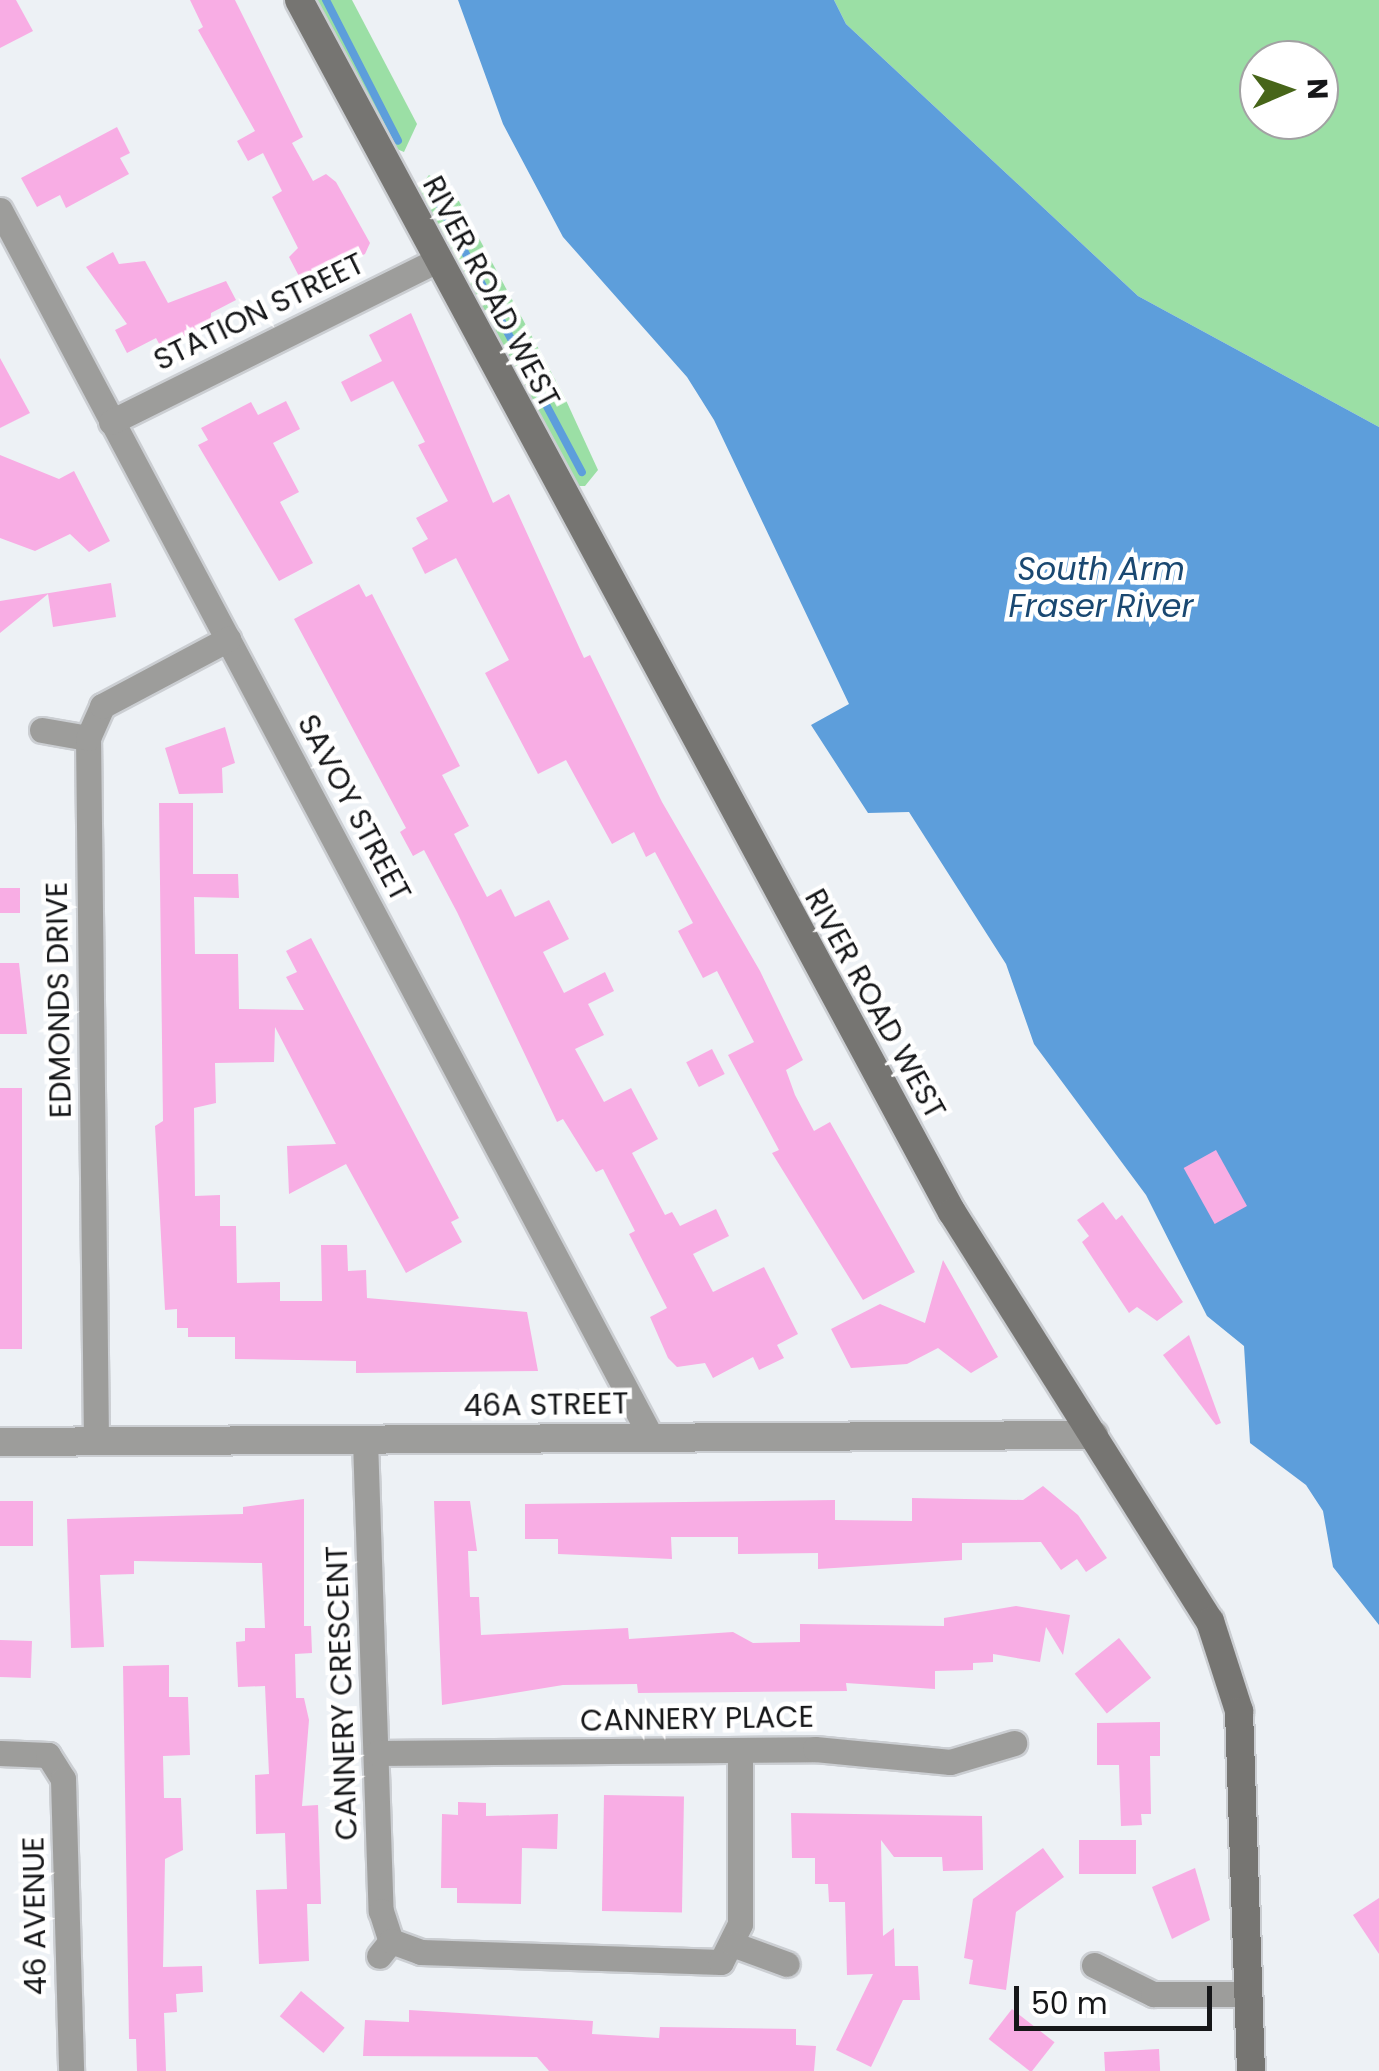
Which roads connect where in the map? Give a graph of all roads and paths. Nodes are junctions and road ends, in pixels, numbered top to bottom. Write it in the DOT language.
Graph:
graph roads {
  1 [pos="299,0"];
  2 [pos="0,210"];
  3 [pos="436,260"];
  4 [pos="112,422"];
  5 [pos="228,639"];
  6 [pos="42,730"];
  7 [pos="88,738"];
  8 [pos="1094,1435"];
  9 [pos="651,1437"];
  10 [pos="365,1440"];
  11 [pos="96,1441"];
  12 [pos="0,1442"];
  13 [pos="1014,1743"];
  14 [pos="0,1752"];
  15 [pos="740,1752"];
  16 [pos="377,1754"];
  17 [pos="736,1946"];
  18 [pos="787,1964"];
  19 [pos="1094,1965"];
  20 [pos="1249,1994"];
  21 [pos="71,2071"];
  22 [pos="1251,2071"];
  1 -- 3 [label="main road, RIVER ROAD WEST"];
  2 -- 4 [label="street, SAVOY STREET"];
  3 -- 4 [label="street, STATION STREET"];
  3 -- 8 [label="main road, RIVER ROAD WEST"];
  4 -- 5 [label="street, SAVOY STREET"];
  5 -- 7 [label="street"];
  5 -- 9 [label="street, SAVOY STREET"];
  6 -- 7 [label="street"];
  7 -- 11 [label="street, EDMONDS DRIVE"];
  8 -- 9 [label="street, 46A STREET"];
  8 -- 20 [label="main road, RIVER ROAD WEST"];
  9 -- 10 [label="street, 46A STREET"];
  10 -- 11 [label="street, 46A STREET"];
  10 -- 16 [label="street, CANNERY CRESCENT"];
  11 -- 12 [label="street, 46A STREET"];
  13 -- 15 [label="street, CANNERY PLACE"];
  14 -- 21 [label="street, 46 AVENUE"];
  15 -- 16 [label="street, CANNERY PLACE"];
  15 -- 17 [label="street"];
  16 -- 17 [label="street, CANNERY CRESCENT"];
  17 -- 18 [label="street"];
  19 -- 20 [label="street"];
  20 -- 22 [label="main road, RIVER ROAD WEST"];
}
